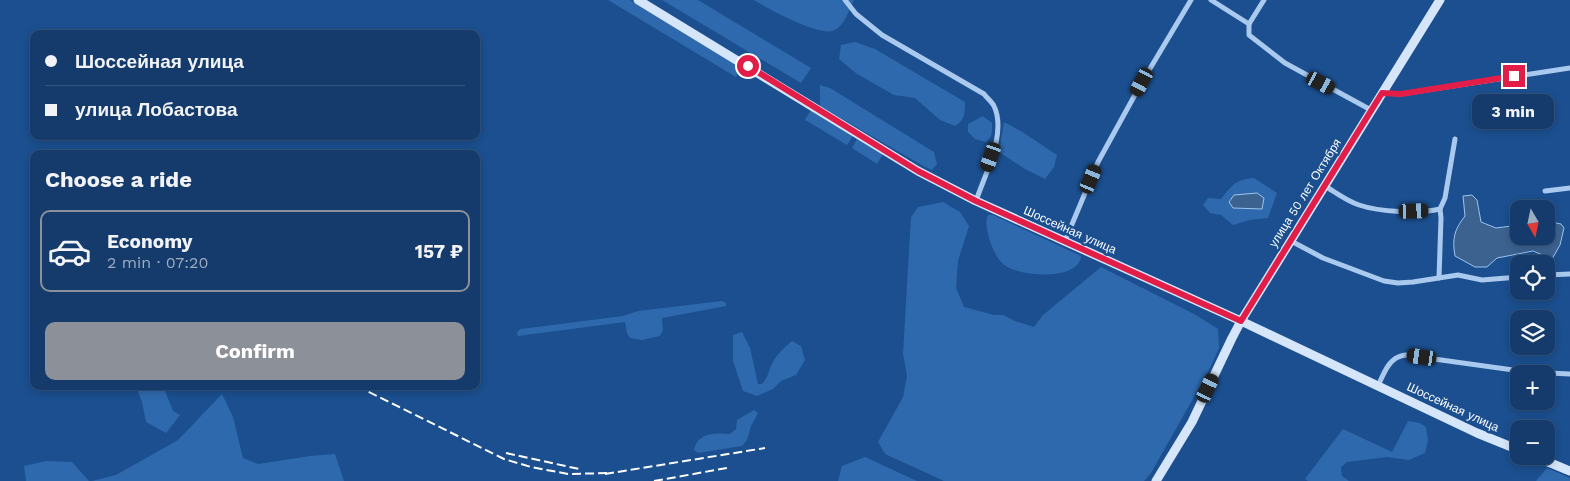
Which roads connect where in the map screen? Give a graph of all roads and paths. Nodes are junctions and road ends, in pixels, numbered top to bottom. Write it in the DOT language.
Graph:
graph roads {
  1 [pos="638,0"];
  2 [pos="845,0"];
  3 [pos="1191,0"];
  4 [pos="1211,0"];
  5 [pos="1264,0"];
  6 [pos="1440,0"];
  7 [pos="1249,24"];
  8 [pos="1570,68"];
  9 [pos="1382,93"];
  10 [pos="1371,110"];
  11 [pos="1455,139"];
  12 [pos="1325,186"];
  13 [pos="1570,188"];
  14 [pos="1545,191"];
  15 [pos="976,201"];
  16 [pos="1440,209"];
  17 [pos="1291,240"];
  18 [pos="1065,242"];
  19 [pos="1570,274"];
  20 [pos="1555,275"];
  21 [pos="1439,278"];
  22 [pos="1510,278"];
  23 [pos="1241,321"];
  24 [pos="1570,374"];
  25 [pos="1378,386"];
  26 [pos="1510,446"];
  27 [pos="1555,465"];
  28 [pos="1570,471"];
  29 [pos="1156,481"];
  1 -- 15 [label="street, Шоссейная улица"];
  2 -- 15 [label="street"];
  3 -- 18 [label="street"];
  4 -- 7 [label="street"];
  5 -- 7 [label="street"];
  6 -- 9 [label="street, улица 50 лет Октября"];
  7 -- 10 [label="street"];
  8 -- 9 [label="street"];
  9 -- 10 [label="street, улица 50 лет Октября"];
  10 -- 12 [label="street, улица 50 лет Октября"];
  11 -- 16 [label="street"];
  12 -- 16 [label="street"];
  12 -- 17 [label="street, улица 50 лет Октября"];
  13 -- 14 [label="street"];
  15 -- 18 [label="street, Шоссейная улица"];
  16 -- 21 [label="street"];
  17 -- 21 [label="street"];
  17 -- 23 [label="street, улица 50 лет Октября"];
  18 -- 23 [label="street, Шоссейная улица"];
  19 -- 20 [label="street"];
  21 -- 22 [label="street"];
  23 -- 25 [label="street, Шоссейная улица"];
  23 -- 29 [label="street, улица 50 лет Октября"];
  24 -- 25 [label="street"];
  25 -- 26 [label="street, Шоссейная улица"];
  27 -- 28 [label="street"];
}
